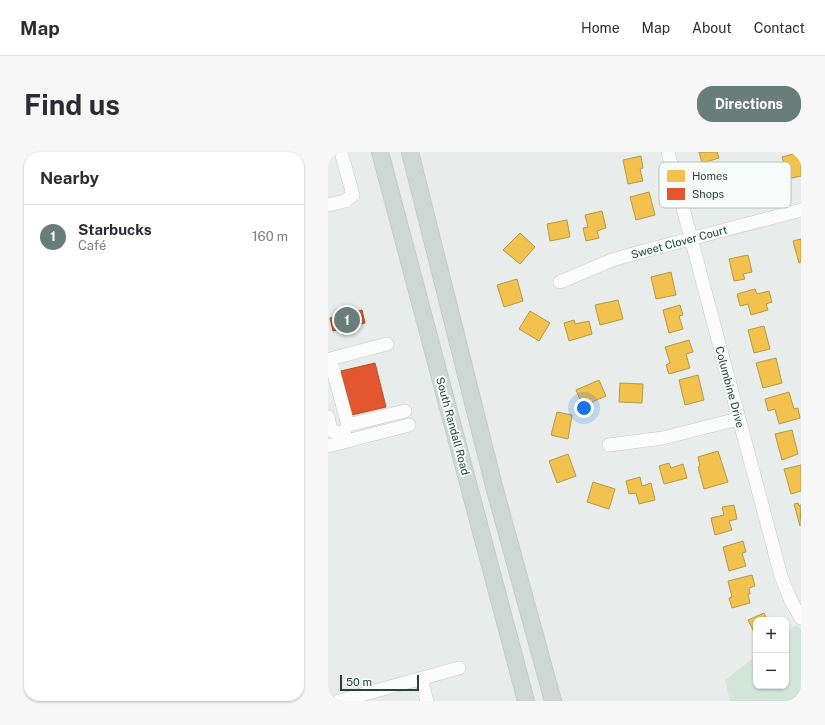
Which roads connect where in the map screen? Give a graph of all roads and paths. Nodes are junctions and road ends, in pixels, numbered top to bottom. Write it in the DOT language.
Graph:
graph roads {
  1 [pos="341,152"];
  2 [pos="380,152"];
  3 [pos="410,152"];
  4 [pos="668,152"];
  5 [pos="671,162"];
  6 [pos="328,206"];
  7 [pos="683,208"];
  8 [pos="801,210"];
  9 [pos="691,239"];
  10 [pos="560,282"];
  11 [pos="388,344"];
  12 [pos="329,360"];
  13 [pos="405,410"];
  14 [pos="328,417"];
  15 [pos="738,419"];
  16 [pos="409,425"];
  17 [pos="344,434"];
  18 [pos="609,444"];
  19 [pos="328,446"];
  20 [pos="801,618"];
  21 [pos="459,668"];
  22 [pos="421,679"];
  23 [pos="345,700"];
  24 [pos="427,701"];
  25 [pos="526,701"];
  26 [pos="553,701"];
  1 -- 6 [label="street"];
  2 -- 25 [label="main road, South Randall Road"];
  3 -- 26 [label="main road"];
  4 -- 5 [label="street, Columbine Drive"];
  7 -- 9 [label="street, Columbine Drive"];
  8 -- 9 [label="street, Sweet Clover Court"];
  9 -- 10 [label="street, Sweet Clover Court"];
  9 -- 15 [label="street, Columbine Drive"];
  11 -- 12 [label="street"];
  12 -- 17 [label="street"];
  13 -- 17 [label="street"];
  14 -- 17 [label="street"];
  15 -- 18 [label="street"];
  15 -- 20 [label="street, Columbine Drive"];
  16 -- 17 [label="street"];
  17 -- 19 [label="street"];
  21 -- 22 [label="street"];
  22 -- 23 [label="street"];
  22 -- 24 [label="street"];
}
